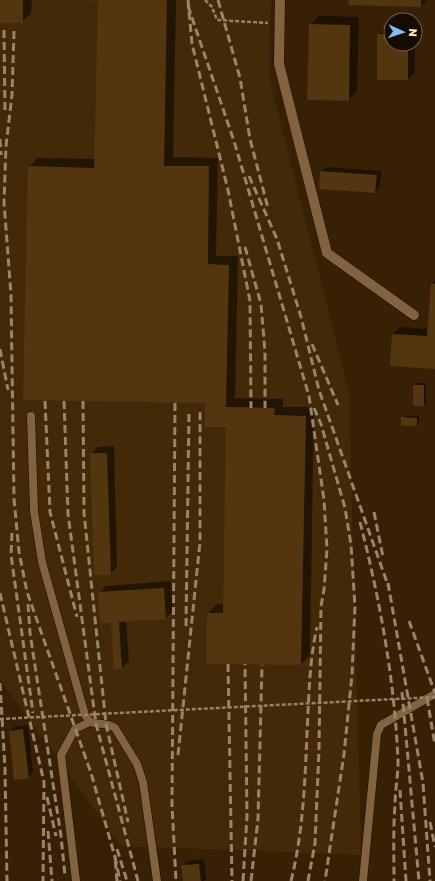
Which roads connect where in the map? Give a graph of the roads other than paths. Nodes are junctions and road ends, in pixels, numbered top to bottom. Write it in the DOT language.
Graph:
graph roads {
  1 [pos="280,0"];
  2 [pos="414,315"];
  3 [pos="31,416"];
  4 [pos="435,694"];
  5 [pos="90,722"];
  6 [pos="76,881"];
  7 [pos="157,881"];
  8 [pos="363,881"];
  1 -- 2 [label="street"];
  3 -- 5 [label="lane"];
  4 -- 8 [label="lane"];
  5 -- 6 [label="lane"];
  5 -- 7 [label="lane"];
}
